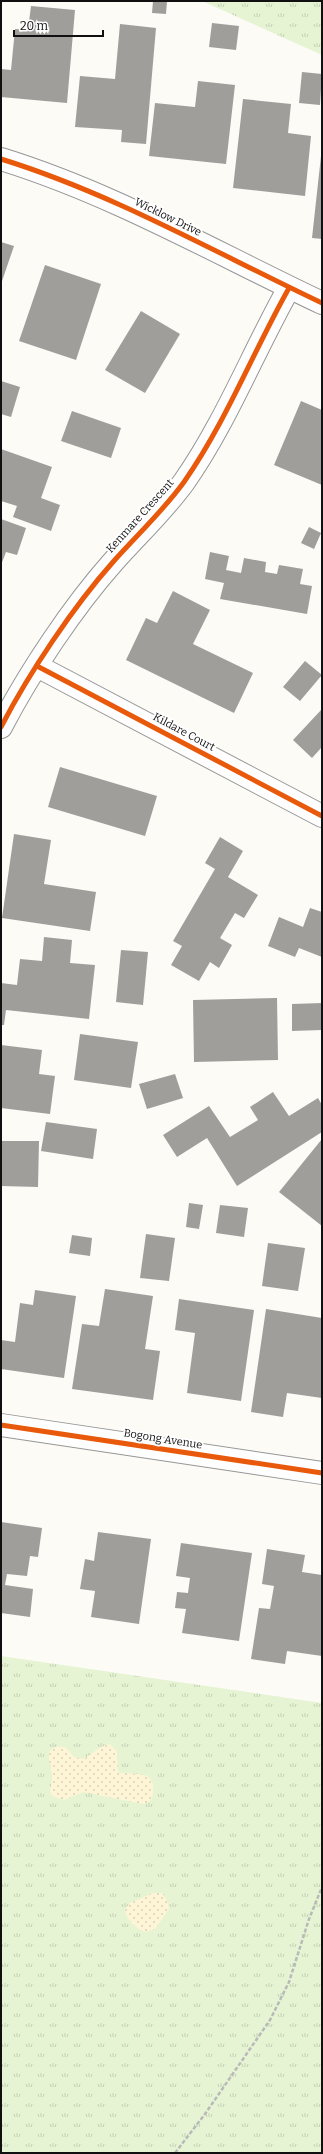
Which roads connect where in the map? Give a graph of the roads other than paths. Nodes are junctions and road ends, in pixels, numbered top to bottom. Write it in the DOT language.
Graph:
graph roads {
  1 [pos="1,159"];
  2 [pos="289,288"];
  3 [pos="322,303"];
  4 [pos="37,666"];
  5 [pos="1,727"];
  6 [pos="322,816"];
  7 [pos="1,1425"];
  8 [pos="322,1473"];
  1 -- 2 [label="street, Wicklow Drive"];
  2 -- 3 [label="street, Wicklow Drive"];
  2 -- 4 [label="street, Kenmare Crescent"];
  4 -- 5 [label="street, Kenmare Crescent"];
  4 -- 6 [label="street, Kildare Court"];
  7 -- 8 [label="street, Bogong Avenue"];
}
